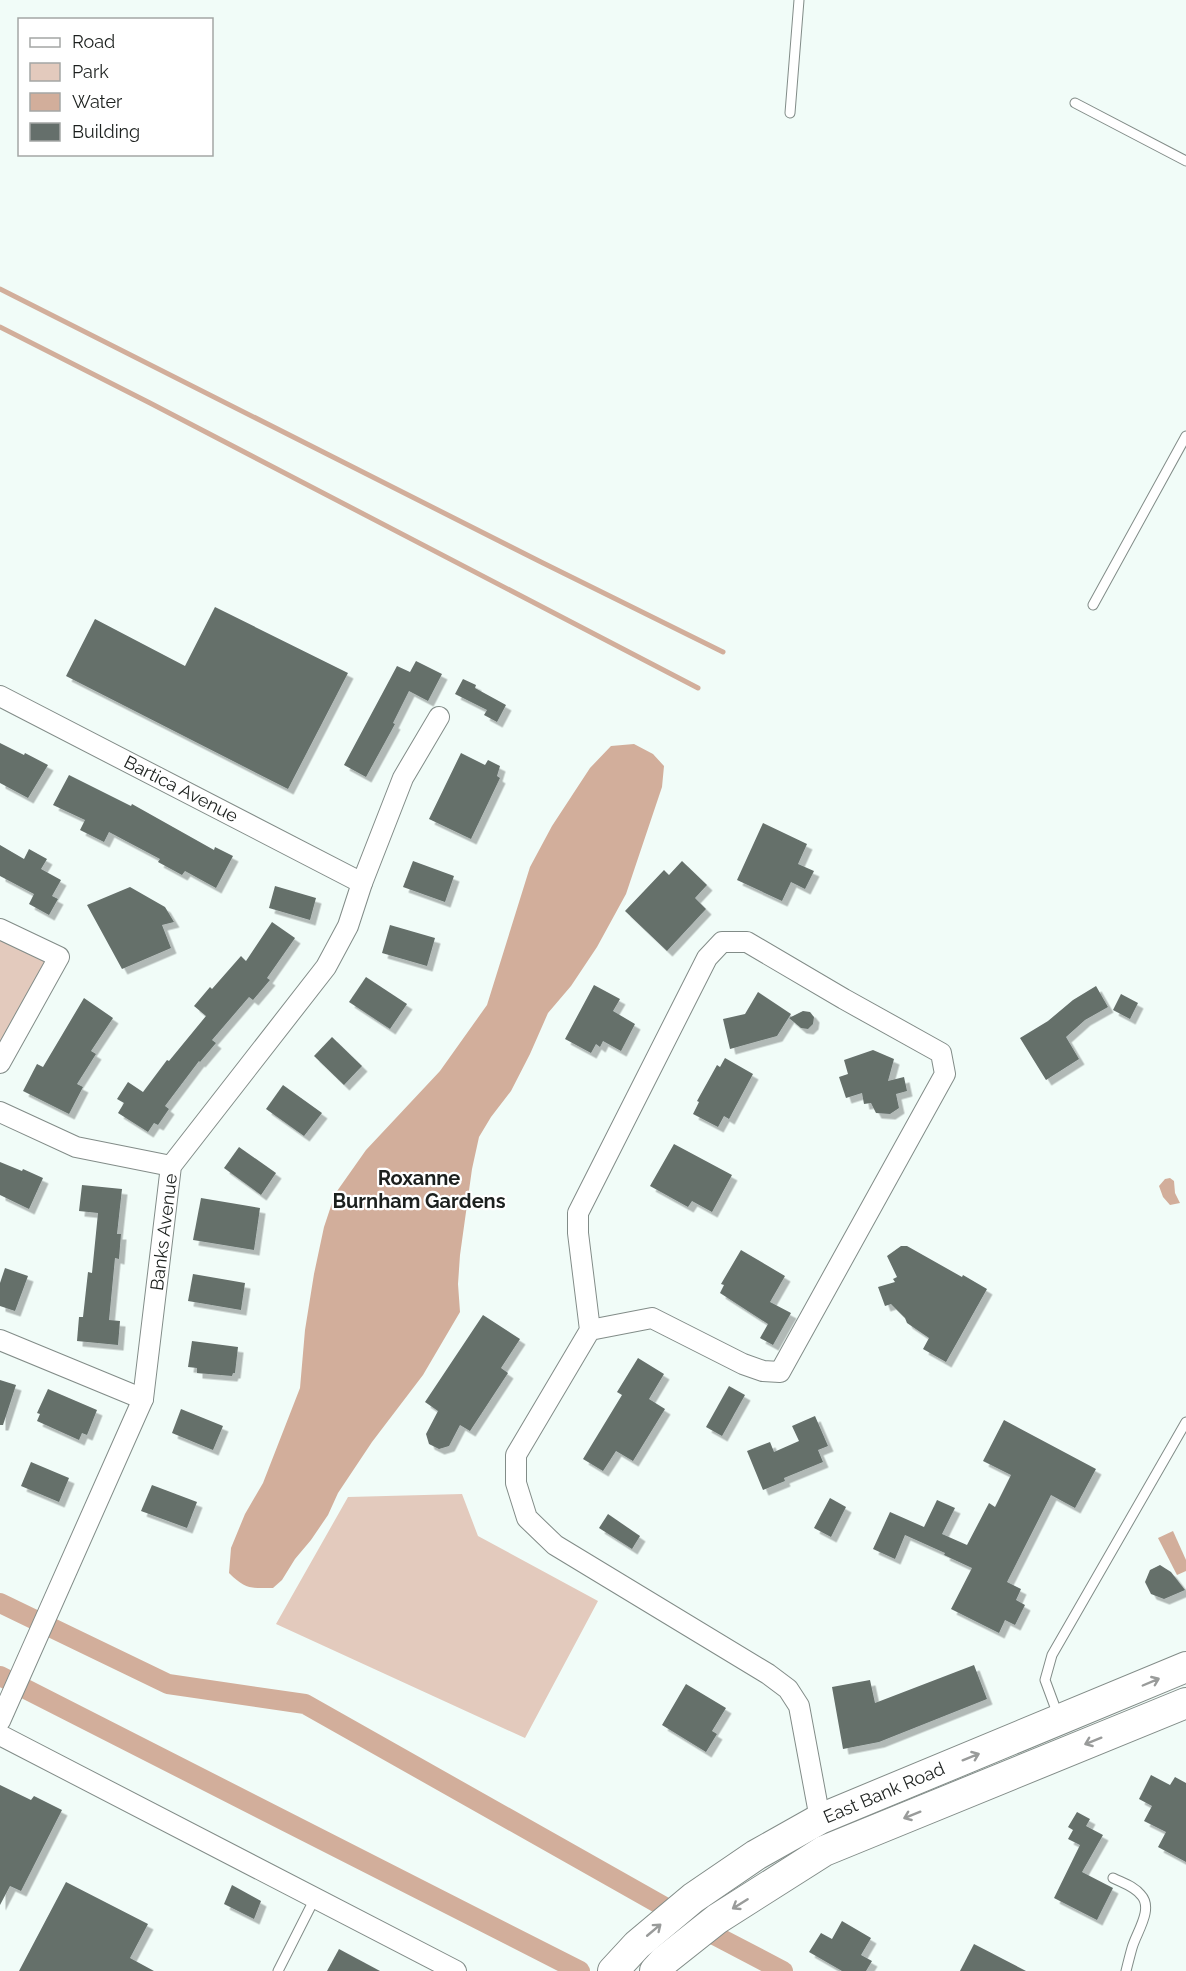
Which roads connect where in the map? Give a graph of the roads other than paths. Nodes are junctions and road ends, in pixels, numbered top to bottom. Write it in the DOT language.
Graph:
graph roads {
  1 [pos="799,0"];
  2 [pos="1076,103"];
  3 [pos="790,113"];
  4 [pos="1186,161"];
  5 [pos="1186,436"];
  6 [pos="1093,605"];
  7 [pos="0,696"];
  8 [pos="439,717"];
  9 [pos="362,883"];
  10 [pos="0,929"];
  11 [pos="0,1063"];
  12 [pos="0,1112"];
  13 [pos="171,1166"];
  14 [pos="590,1330"];
  15 [pos="0,1340"];
  16 [pos="143,1400"];
  17 [pos="1186,1422"];
  18 [pos="1186,1667"];
  19 [pos="1186,1703"];
  20 [pos="1060,1720"];
  21 [pos="0,1721"];
  22 [pos="0,1736"];
  23 [pos="820,1819"];
  24 [pos="1113,1878"];
  25 [pos="315,1898"];
  26 [pos="278,1971"];
  27 [pos="456,1971"];
  28 [pos="612,1971"];
  29 [pos="655,1971"];
  30 [pos="1126,1971"];
  1 -- 3 [label="lane"];
  2 -- 4 [label="lane"];
  5 -- 6 [label="lane"];
  7 -- 9 [label="street, Bartica Avenue"];
  8 -- 9 [label="street, Banks Avenue"];
  9 -- 13 [label="street, Banks Avenue"];
  10 -- 11 [label="street"];
  12 -- 13 [label="street"];
  13 -- 16 [label="street, Banks Avenue"];
  14 -- 14 [label="street"];
  14 -- 23 [label="street"];
  15 -- 16 [label="street"];
  16 -- 21 [label="street, Banks Avenue"];
  17 -- 20 [label="lane"];
  20 -- 18 [label="main road, East Bank Road, one-way"];
  19 -- 29 [label="main road, East Bank Road, one-way"];
  23 -- 20 [label="main road, East Bank Road, one-way"];
  22 -- 25 [label="street"];
  28 -- 23 [label="main road, East Bank Road, one-way"];
  24 -- 30 [label="lane"];
  25 -- 26 [label="lane"];
  25 -- 27 [label="street"];
}
